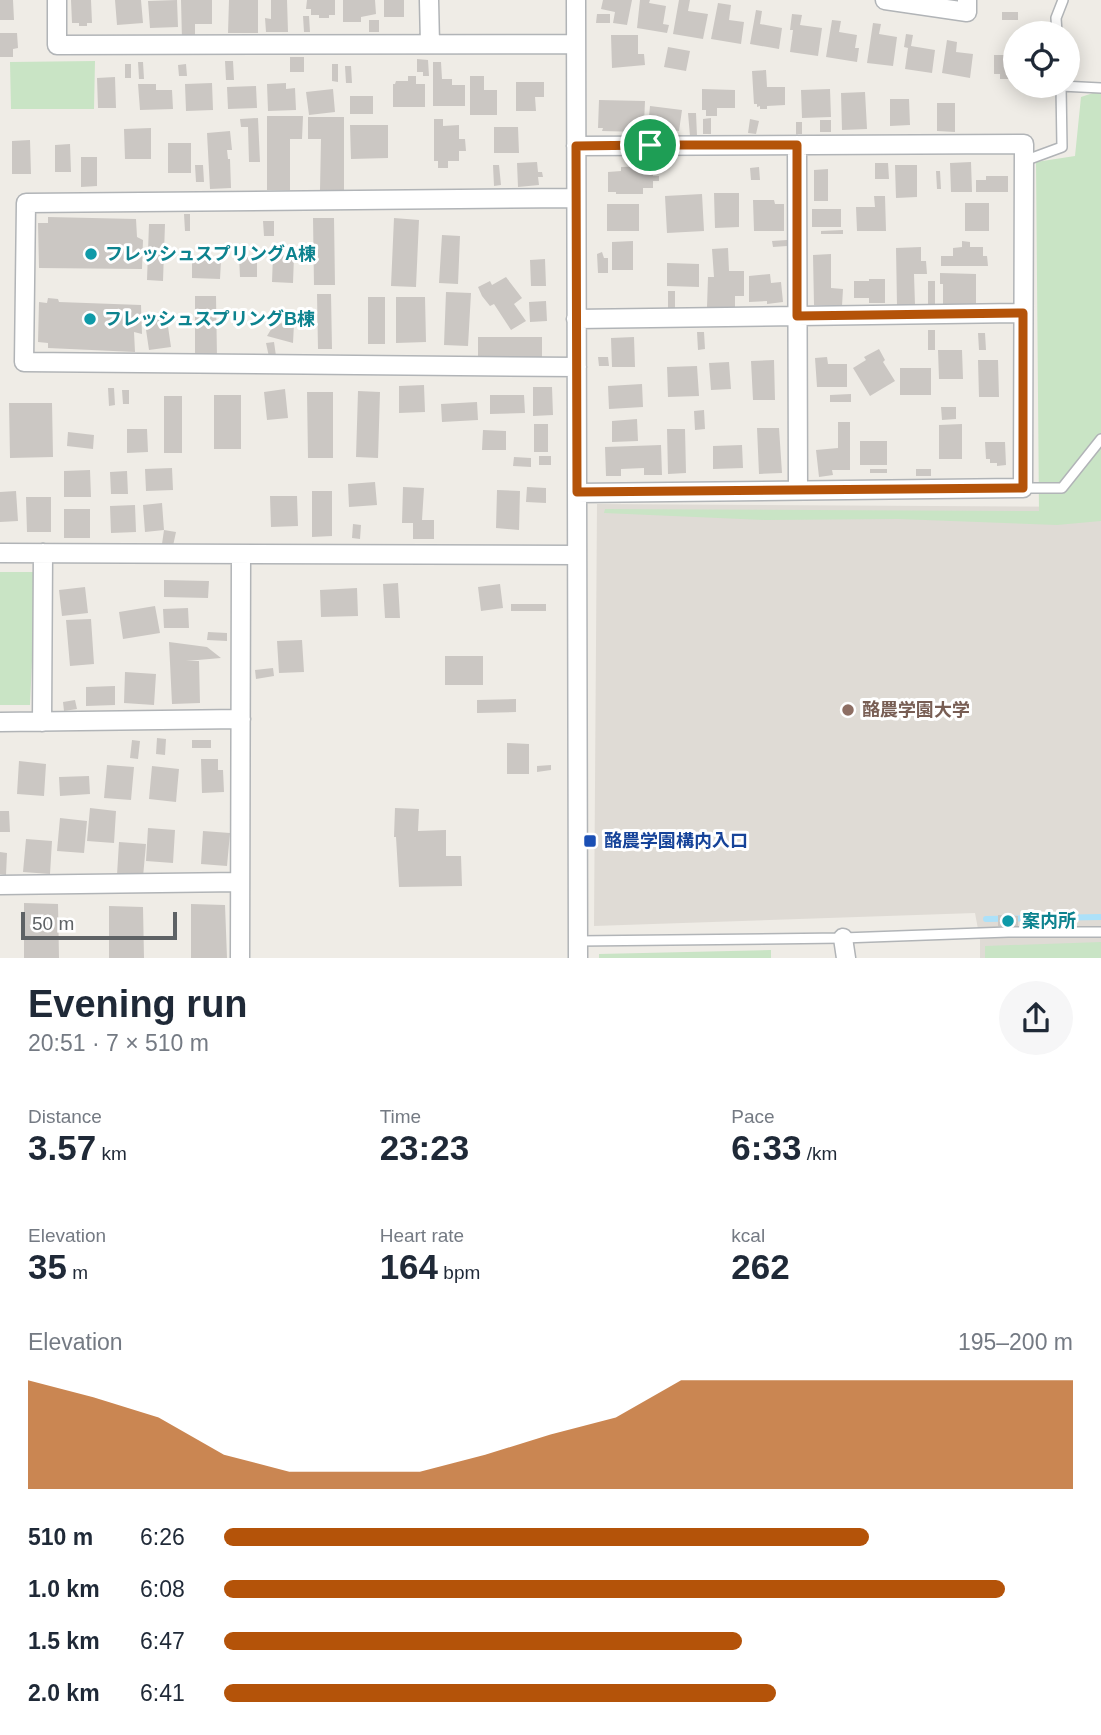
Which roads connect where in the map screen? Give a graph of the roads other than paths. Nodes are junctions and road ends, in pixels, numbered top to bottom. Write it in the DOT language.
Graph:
graph roads {
  1 [pos="57,0"];
  2 [pos="429,0"];
  3 [pos="576,0"];
  4 [pos="885,0"];
  5 [pos="967,0"];
  6 [pos="1063,0"];
  7 [pos="1056,21"];
  8 [pos="430,44"];
  9 [pos="576,44"];
  10 [pos="1080,87"];
  11 [pos="1101,88"];
  12 [pos="1061,98"];
  13 [pos="797,145"];
  14 [pos="576,146"];
  15 [pos="1024,161"];
  16 [pos="576,198"];
  17 [pos="1023,313"];
  18 [pos="797,316"];
  19 [pos="576,319"];
  20 [pos="577,367"];
  21 [pos="1101,439"];
  22 [pos="1023,488"];
  23 [pos="798,490"];
  24 [pos="577,492"];
  25 [pos="0,553"];
  26 [pos="43,554"];
  27 [pos="241,554"];
  28 [pos="577,555"];
  29 [pos="241,719"];
  30 [pos="0,722"];
  31 [pos="42,722"];
  32 [pos="240,882"];
  33 [pos="0,885"];
  34 [pos="1101,932"];
  35 [pos="843,937"];
  36 [pos="578,950"];
  37 [pos="240,958"];
  38 [pos="846,958"];
  1 -- 8 [label="street"];
  2 -- 8 [label="street"];
  3 -- 9 [label="street"];
  4 -- 5 [label="street"];
  6 -- 7 [label="lane"];
  8 -- 9 [label="street"];
  9 -- 14 [label="street"];
  10 -- 11 [label="lane"];
  12 -- 15 [label="lane"];
  13 -- 14 [label="street"];
  13 -- 15 [label="street"];
  13 -- 18 [label="street"];
  14 -- 16 [label="street"];
  15 -- 17 [label="street"];
  16 -- 19 [label="street"];
  16 -- 20 [label="street"];
  17 -- 18 [label="street"];
  17 -- 22 [label="street"];
  18 -- 19 [label="street"];
  18 -- 23 [label="street"];
  19 -- 20 [label="street"];
  20 -- 24 [label="street"];
  21 -- 22 [label="lane"];
  22 -- 23 [label="street"];
  23 -- 24 [label="street"];
  24 -- 28 [label="street"];
  25 -- 26 [label="street"];
  26 -- 27 [label="street"];
  26 -- 31 [label="street"];
  27 -- 28 [label="street"];
  27 -- 29 [label="street"];
  28 -- 36 [label="street"];
  29 -- 31 [label="street"];
  29 -- 32 [label="street"];
  30 -- 31 [label="street"];
  32 -- 33 [label="street"];
  32 -- 37 [label="street"];
  34 -- 35 [label="lane"];
  35 -- 36 [label="lane"];
  35 -- 38 [label="street"];
}
